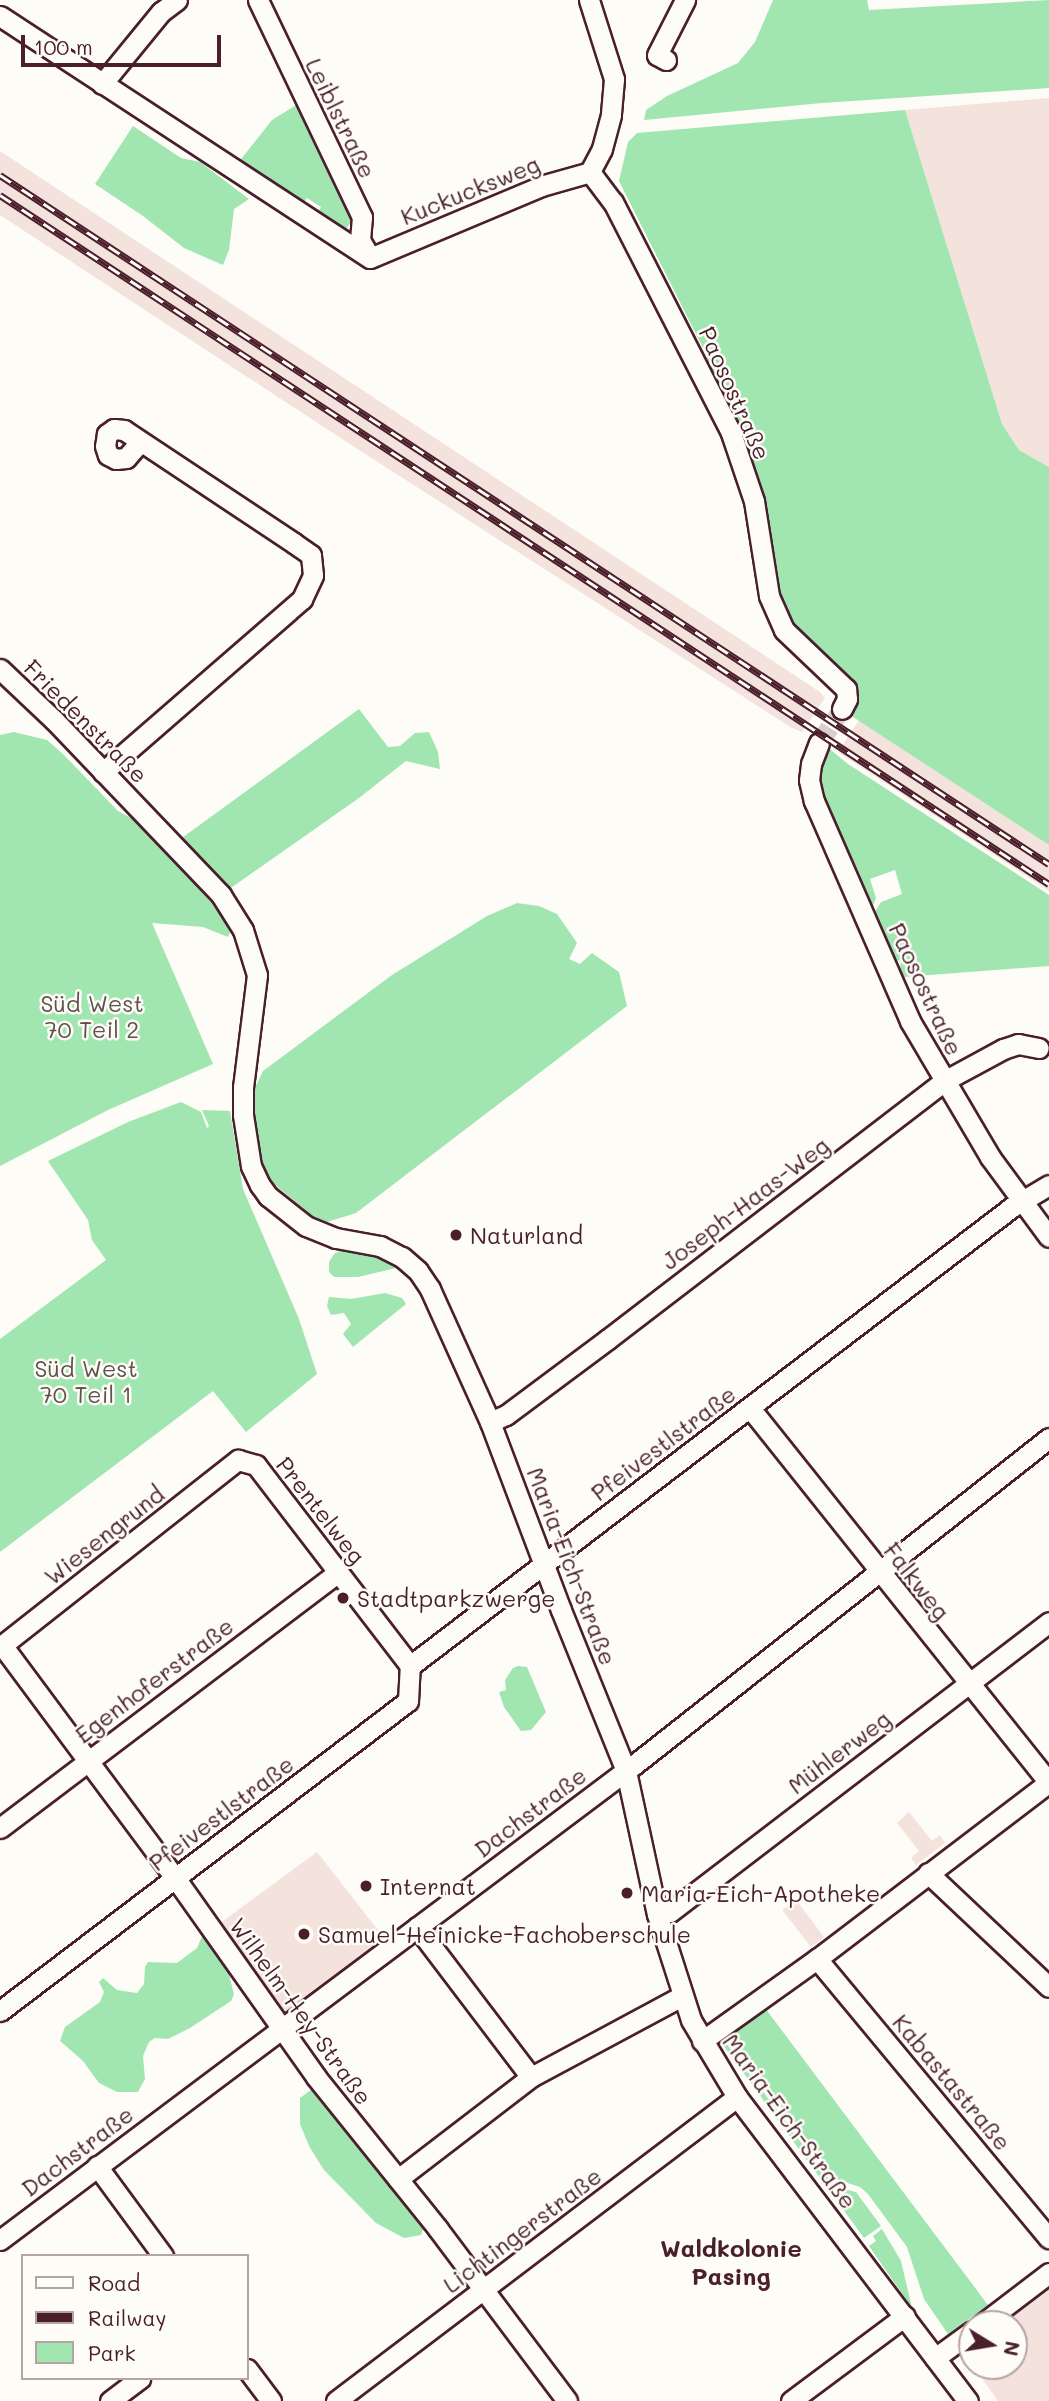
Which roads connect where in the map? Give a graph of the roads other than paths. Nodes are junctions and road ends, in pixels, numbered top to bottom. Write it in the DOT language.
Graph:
graph roads {
  1 [pos="258,0"];
  2 [pos="589,0"];
  3 [pos="685,0"];
  4 [pos="163,4"];
  5 [pos="0,16"];
  6 [pos="666,60"];
  7 [pos="102,84"];
  8 [pos="590,172"];
  9 [pos="370,258"];
  10 [pos="140,442"];
  11 [pos="0,669"];
  12 [pos="842,709"];
  13 [pos="819,743"];
  14 [pos="103,772"];
  15 [pos="138,807"];
  16 [pos="1039,1048"];
  17 [pos="944,1081"];
  18 [pos="1049,1185"];
  19 [pos="1021,1201"];
  20 [pos="1049,1237"];
  21 [pos="750,1408"];
  22 [pos="490,1422"];
  23 [pos="1049,1438"];
  24 [pos="238,1460"];
  25 [pos="543,1564"];
  26 [pos="338,1572"];
  27 [pos="880,1573"];
  28 [pos="1049,1622"];
  29 [pos="1,1646"];
  30 [pos="410,1666"];
  31 [pos="968,1684"];
  32 [pos="88,1760"];
  33 [pos="626,1771"];
  34 [pos="1049,1782"];
  35 [pos="0,1828"];
  36 [pos="928,1873"];
  37 [pos="176,1879"];
  38 [pos="657,1914"];
  39 [pos="417,1927"];
  40 [pos="817,1959"];
  41 [pos="1049,1987"];
  42 [pos="682,1996"];
  43 [pos="0,2011"];
  44 [pos="282,2029"];
  45 [pos="702,2041"];
  46 [pos="531,2077"];
  47 [pos="737,2097"];
  48 [pos="97,2166"];
  49 [pos="398,2179"];
  50 [pos="1049,2238"];
  51 [pos="0,2240"];
  52 [pos="162,2254"];
  53 [pos="1049,2273"];
  54 [pos="484,2290"];
  55 [pos="1000,2310"];
  56 [pos="905,2316"];
  57 [pos="958,2341"];
  58 [pos="935,2358"];
  59 [pos="248,2370"];
  60 [pos="137,2380"];
  61 [pos="110,2401"];
  62 [pos="271,2401"];
  63 [pos="336,2401"];
  64 [pos="566,2401"];
  65 [pos="792,2401"];
  66 [pos="968,2401"];
  1 -- 9 [label="street, Leiblstraße"];
  2 -- 8 [label="street"];
  3 -- 6 [label="street"];
  4 -- 7 [label="street"];
  5 -- 7 [label="street"];
  7 -- 9 [label="street"];
  8 -- 9 [label="street, Kuckucksweg"];
  8 -- 12 [label="street, Paosostraße"];
  10 -- 14 [label="street"];
  11 -- 14 [label="street, Friedenstraße"];
  13 -- 17 [label="street, Paosostraße"];
  14 -- 15 [label="street, Friedenstraße"];
  15 -- 22 [label="street, Maria-Eich-Straße"];
  16 -- 17 [label="street, Joseph-Haas-Weg"];
  17 -- 19 [label="street, Paosostraße"];
  17 -- 22 [label="street, Joseph-Haas-Weg"];
  18 -- 19 [label="street, Pfeivestlstraße"];
  19 -- 20 [label="street, Paosostraße"];
  19 -- 21 [label="street, Pfeivestlstraße"];
  21 -- 25 [label="street, Pfeivestlstraße"];
  21 -- 27 [label="street, Falkweg"];
  22 -- 25 [label="street, Maria-Eich-Straße"];
  23 -- 27 [label="street, Dachstraße"];
  24 -- 26 [label="street, Prentelweg"];
  24 -- 29 [label="street, Wiesengrund"];
  25 -- 30 [label="street, Pfeivestlstraße"];
  25 -- 33 [label="street, Maria-Eich-Straße"];
  26 -- 30 [label="street, Prentelweg"];
  26 -- 32 [label="street, Egenhoferstraße"];
  27 -- 31 [label="street, Falkweg"];
  27 -- 33 [label="street, Dachstraße"];
  28 -- 31 [label="street, Mühlerweg"];
  29 -- 32 [label="street, Wilhelm-Hey-Straße"];
  30 -- 37 [label="street, Pfeivestlstraße"];
  31 -- 34 [label="street, Falkweg"];
  31 -- 38 [label="street, Mühlerweg"];
  32 -- 35 [label="street, Egenhoferstraße"];
  32 -- 37 [label="street, Wilhelm-Hey-Straße"];
  33 -- 38 [label="street, Maria-Eich-Straße"];
  33 -- 39 [label="street, Dachstraße"];
  34 -- 36 [label="street"];
  36 -- 40 [label="street"];
  36 -- 41 [label="street"];
  37 -- 43 [label="street, Pfeivestlstraße"];
  37 -- 44 [label="street, Wilhelm-Hey-Straße"];
  38 -- 42 [label="street, Maria-Eich-Straße"];
  39 -- 44 [label="street, Dachstraße"];
  39 -- 46 [label="street"];
  40 -- 45 [label="street"];
  40 -- 50 [label="street, Kabastastraße"];
  42 -- 45 [label="street, Maria-Eich-Straße"];
  42 -- 46 [label="street"];
  44 -- 48 [label="street, Dachstraße"];
  44 -- 49 [label="street, Wilhelm-Hey-Straße"];
  45 -- 47 [label="street, Maria-Eich-Straße"];
  46 -- 49 [label="street"];
  47 -- 54 [label="street, Lichtingerstraße"];
  47 -- 56 [label="street, Maria-Eich-Straße"];
  48 -- 51 [label="street, Dachstraße"];
  48 -- 52 [label="street"];
  49 -- 54 [label="street, Wilhelm-Hey-Straße"];
  53 -- 55 [label="street"];
  54 -- 63 [label="street, Lichtingerstraße"];
  54 -- 64 [label="street, Wilhelm-Hey-Straße"];
  56 -- 58 [label="street, Maria-Eich-Straße"];
  56 -- 65 [label="street"];
  57 -- 58 [label="street"];
  58 -- 66 [label="street, Maria-Eich-Straße"];
  59 -- 62 [label="street"];
  60 -- 61 [label="street"];
}
